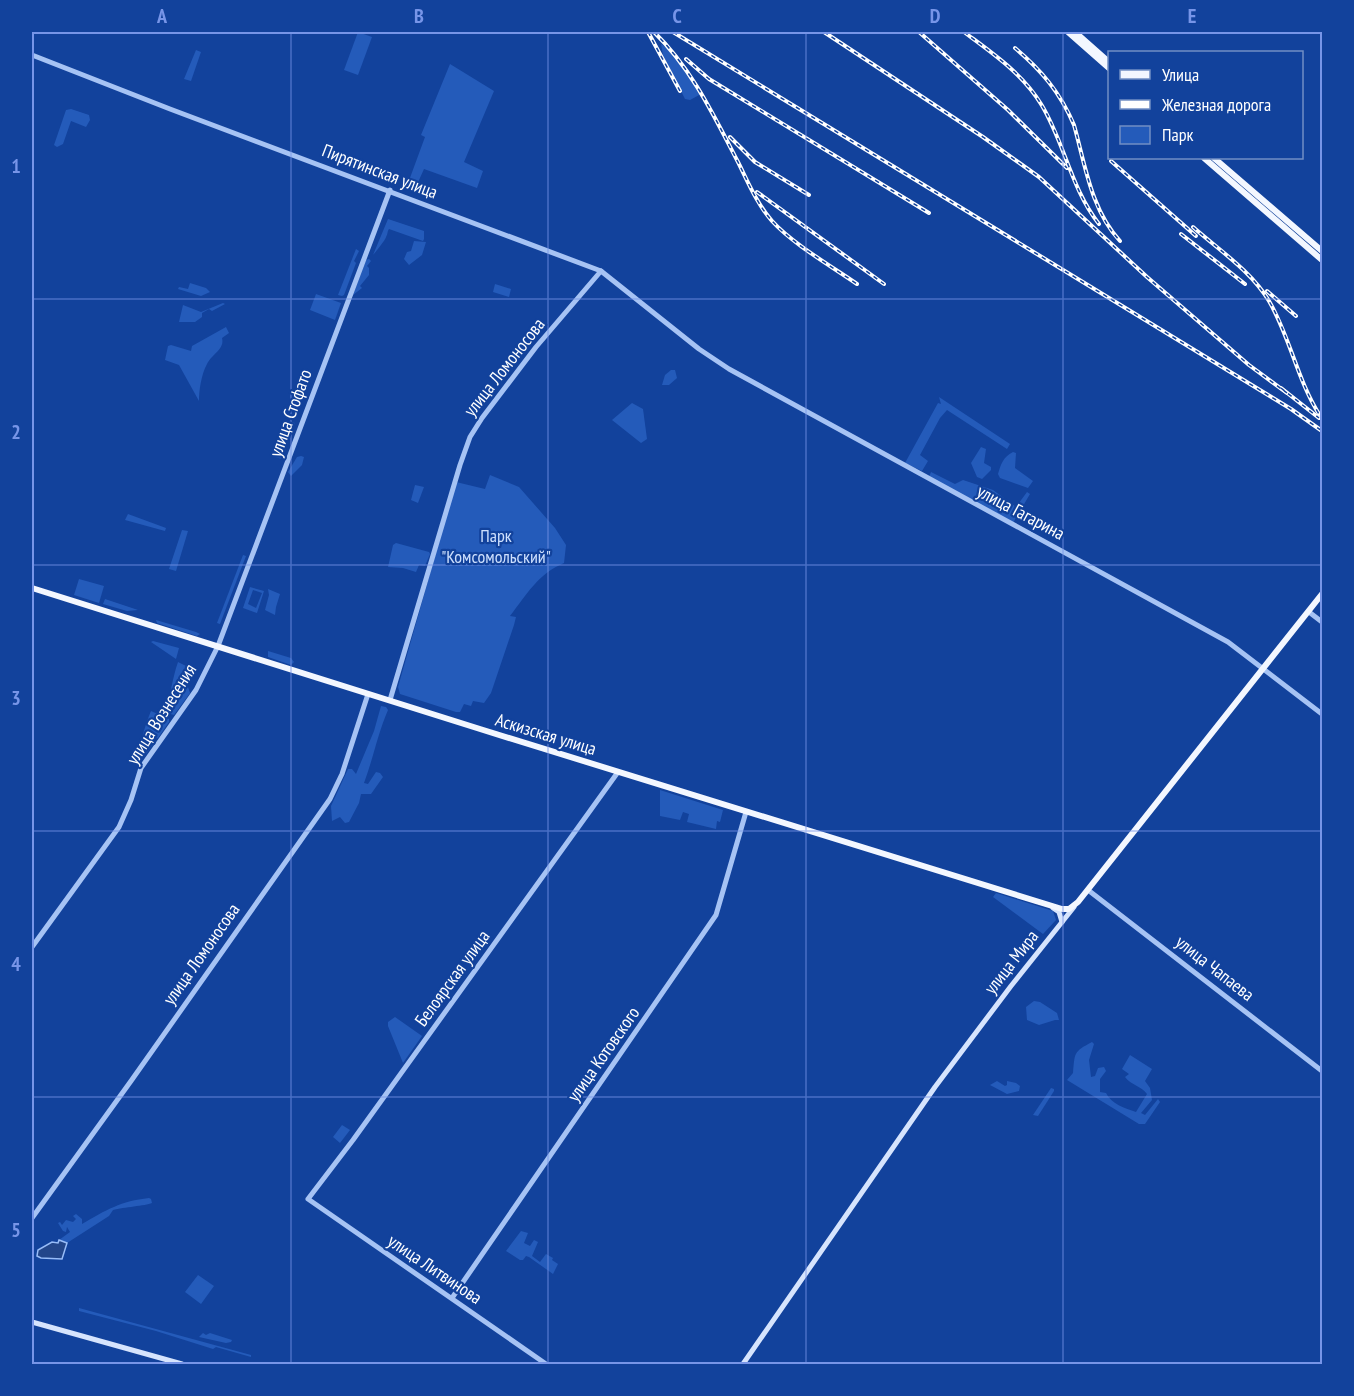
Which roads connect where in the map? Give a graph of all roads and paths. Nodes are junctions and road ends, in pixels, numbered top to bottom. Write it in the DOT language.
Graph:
graph roads {
  1 [pos="1068,32"];
  2 [pos="1075,32"];
  3 [pos="32,54"];
  4 [pos="1108,61"];
  5 [pos="1108,67"];
  6 [pos="1206,159"];
  7 [pos="1215,159"];
  8 [pos="1220,167"];
  9 [pos="390,190"];
  10 [pos="1323,251"];
  11 [pos="1323,261"];
  12 [pos="601,271"];
  13 [pos="699,349"];
  14 [pos="32,588"];
  15 [pos="1323,594"];
  16 [pos="1309,612"];
  17 [pos="1323,621"];
  18 [pos="218,646"];
  19 [pos="1265,669"];
  20 [pos="368,694"];
  21 [pos="390,700"];
  22 [pos="1323,714"];
  23 [pos="618,772"];
  24 [pos="746,812"];
  25 [pos="1088,890"];
  26 [pos="1075,906"];
  27 [pos="1053,908"];
  28 [pos="1062,922"];
  29 [pos="32,947"];
  30 [pos="1323,1071"];
  31 [pos="308,1199"];
  32 [pos="32,1218"];
  33 [pos="452,1298"];
  34 [pos="32,1322"];
  35 [pos="182,1365"];
  36 [pos="546,1365"];
  37 [pos="742,1365"];
  1 -- 5 [label="main road"];
  2 -- 4 [label="main road"];
  3 -- 9 [label="street, Пирятинская улица"];
  6 -- 8 [label="main road"];
  7 -- 8 [label="main road"];
  8 -- 10 [label="main road"];
  8 -- 11 [label="main road"];
  9 -- 12 [label="street, Пирятинская улица"];
  9 -- 18 [label="street, улица Стофато"];
  12 -- 13 [label="street, Пирятинская улица"];
  12 -- 21 [label="street, улица Ломоносова"];
  13 -- 19 [label="street, улица Гагарина"];
  14 -- 18 [label="main road, Аскизская улица"];
  15 -- 16 [label="main road, улица Мира"];
  16 -- 17 [label="street"];
  16 -- 19 [label="main road, улица Мира"];
  18 -- 20 [label="main road, Аскизская улица"];
  18 -- 29 [label="street, улица Вознесения"];
  19 -- 22 [label="street, улица Гагарина"];
  19 -- 25 [label="main road, улица Мира"];
  20 -- 21 [label="main road, Аскизская улица"];
  20 -- 32 [label="street, улица Ломоносова"];
  21 -- 23 [label="main road, Аскизская улица"];
  23 -- 24 [label="main road, Аскизская улица"];
  23 -- 31 [label="street, Белоярская улица"];
  24 -- 27 [label="main road, Аскизская улица"];
  24 -- 33 [label="street, улица Котовского"];
  25 -- 26 [label="main road, улица Мира"];
  25 -- 30 [label="street, улица Чапаева"];
  26 -- 27 [label="main road"];
  26 -- 28 [label="main road, улица Мира"];
  27 -- 28 [label="main road"];
  28 -- 37 [label="main road, улица Мира"];
  31 -- 33 [label="street, улица Литвинова"];
  33 -- 36 [label="street, улица Литвинова"];
  34 -- 35 [label="main road"];
}
